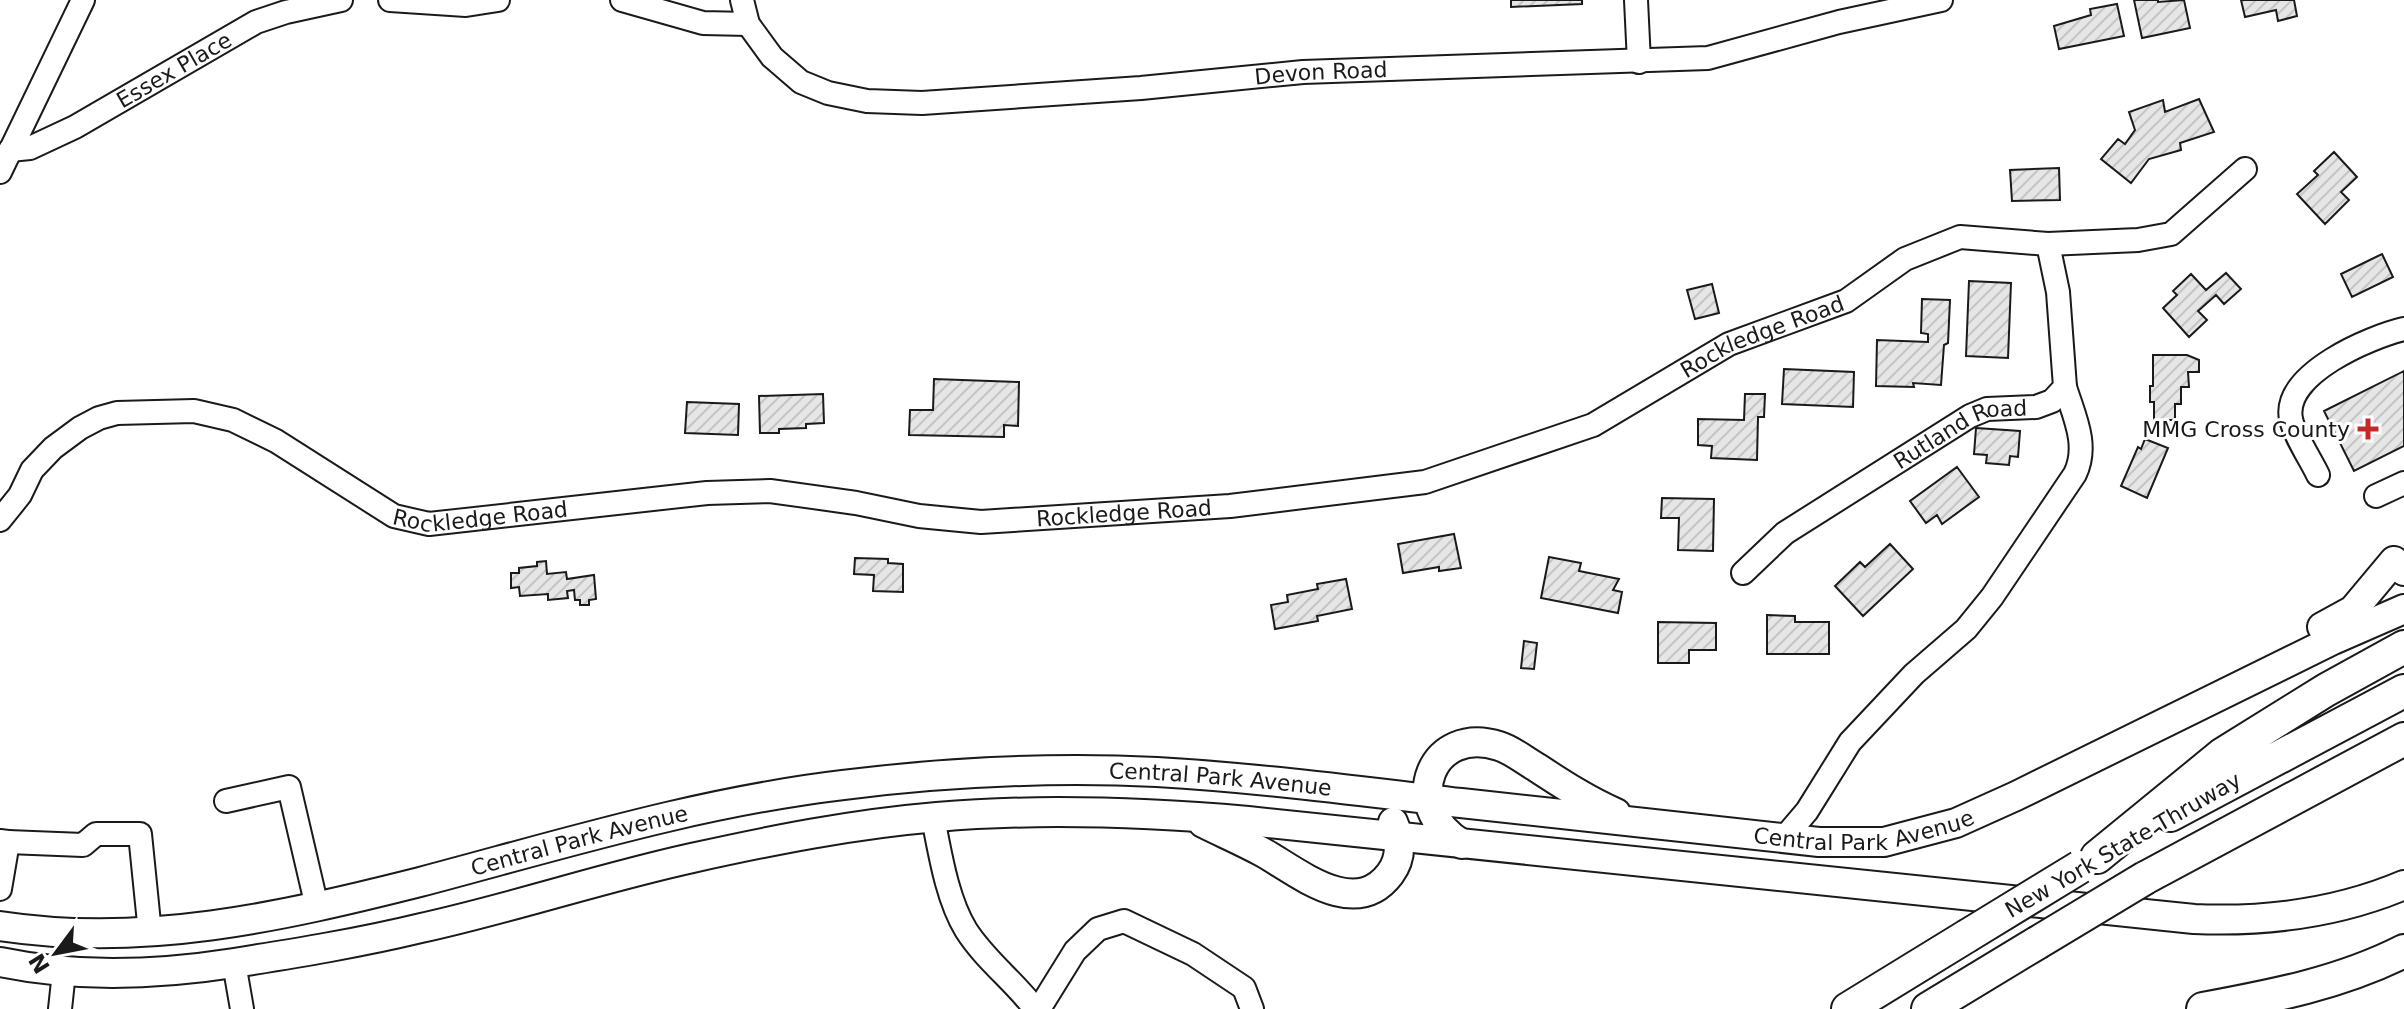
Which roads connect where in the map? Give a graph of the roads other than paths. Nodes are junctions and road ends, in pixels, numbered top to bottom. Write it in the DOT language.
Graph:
graph roads {
  1 [pos="83,0"];
  2 [pos="341,0"];
  3 [pos="390,0"];
  4 [pos="498,0"];
  5 [pos="622,0"];
  6 [pos="742,0"];
  7 [pos="1636,0"];
  8 [pos="1941,0"];
  9 [pos="748,24"];
  10 [pos="1639,62"];
  11 [pos="10,150"];
  12 [pos="2245,169"];
  13 [pos="0,172"];
  14 [pos="2048,244"];
  15 [pos="2404,329"];
  16 [pos="2065,387"];
  17 [pos="2318,475"];
  18 [pos="2404,483"];
  19 [pos="2376,496"];
  20 [pos="0,520"];
  21 [pos="2401,561"];
  22 [pos="1743,573"];
  23 [pos="2404,609"];
  24 [pos="2404,647"];
  25 [pos="2404,691"];
  26 [pos="2175,718"];
  27 [pos="2404,739"];
  28 [pos="1372,793"];
  29 [pos="1427,799"];
  30 [pos="226,801"];
  31 [pos="1184,815"];
  32 [pos="933,818"];
  33 [pos="1643,823"];
  34 [pos="1399,838"];
  35 [pos="1784,838"];
  36 [pos="4,842"];
  37 [pos="1462,844"];
  38 [pos="2088,862"];
  39 [pos="2404,885"];
  40 [pos="0,889"];
  41 [pos="317,907"];
  42 [pos="0,926"];
  43 [pos="150,933"];
  44 [pos="2404,951"];
  45 [pos="0,962"];
  46 [pos="234,963"];
  47 [pos="0,970"];
  48 [pos="35,970"];
  49 [pos="64,972"];
  50 [pos="248,1008"];
  51 [pos="60,1009"];
  52 [pos="1037,1009"];
  53 [pos="1252,1009"];
  54 [pos="1848,1009"];
  55 [pos="1928,1009"];
  56 [pos="2203,1009"];
  1 -- 11 [label="street"];
  2 -- 11 [label="street, Essex Place"];
  3 -- 4 [label="street"];
  5 -- 9 [label="street"];
  6 -- 9 [label="street, Devon Road"];
  7 -- 10 [label="street"];
  8 -- 10 [label="street, Devon Road"];
  9 -- 10 [label="street, Devon Road"];
  11 -- 13 [label="street"];
  12 -- 14 [label="street, Rockledge Road"];
  14 -- 16 [label="street"];
  14 -- 20 [label="street, Rockledge Road"];
  15 -- 17 [label="street"];
  16 -- 22 [label="street, Rutland Road"];
  16 -- 35 [label="street"];
  18 -- 19 [label="street"];
  21 -- 26 [label="main road"];
  23 -- 26 [label="main road, Central Park Avenue"];
  24 -- 38 [label="highway"];
  25 -- 38 [label="highway, New York State Thruway"];
  26 -- 35 [label="main road, Central Park Avenue"];
  27 -- 55 [label="highway, New York State Thruway, bridge"];
  28 -- 29 [label="main road, Central Park Avenue"];
  28 -- 34 [label="main road"];
  28 -- 41 [label="main road, Central Park Avenue"];
  29 -- 33 [label="main road, Central Park Avenue"];
  29 -- 33 [label="main road"];
  29 -- 37 [label="main road"];
  30 -- 41 [label="street"];
  31 -- 32 [label="main road, Central Park Avenue"];
  31 -- 34 [label="main road, Central Park Avenue"];
  31 -- 34 [label="main road"];
  32 -- 46 [label="main road, Central Park Avenue"];
  32 -- 52 [label="street"];
  33 -- 35 [label="main road, Central Park Avenue"];
  34 -- 37 [label="main road, Central Park Avenue"];
  36 -- 40 [label="street"];
  36 -- 43 [label="street"];
  37 -- 39 [label="main road, Central Park Avenue"];
  38 -- 54 [label="highway, New York State Thruway, bridge"];
  41 -- 43 [label="main road, Central Park Avenue"];
  42 -- 43 [label="main road, Central Park Avenue"];
  44 -- 56 [label="highway"];
  45 -- 48 [label="main road, Central Park Avenue"];
  46 -- 49 [label="main road, Central Park Avenue"];
  46 -- 50 [label="street"];
  47 -- 48 [label="main road"];
  48 -- 49 [label="main road, Central Park Avenue"];
  49 -- 51 [label="street"];
  52 -- 53 [label="street"];
}
